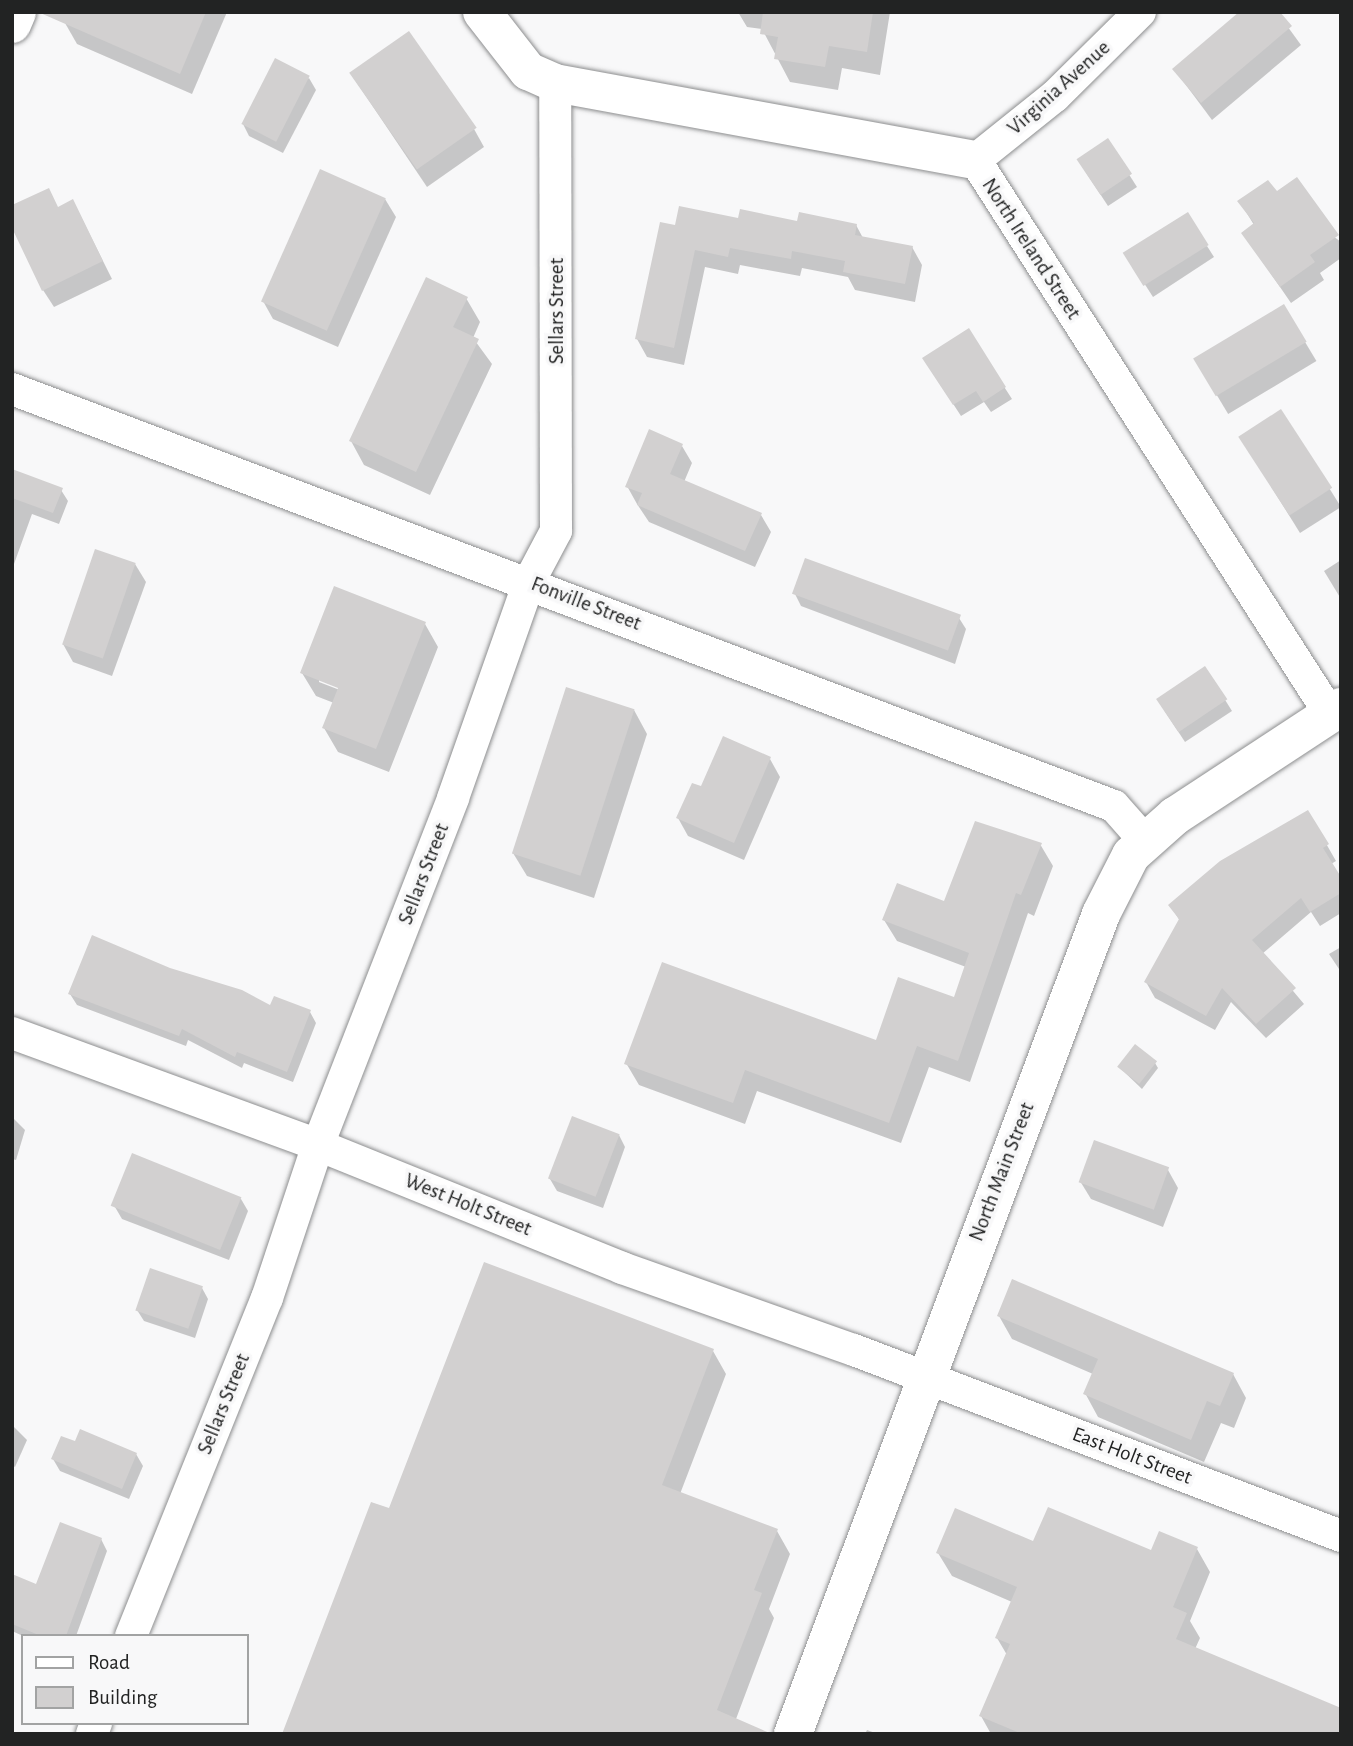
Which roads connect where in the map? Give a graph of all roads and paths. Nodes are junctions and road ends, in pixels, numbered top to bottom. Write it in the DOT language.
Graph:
graph roads {
  1 [pos="17,12"];
  2 [pos="482,12"];
  3 [pos="1140,12"];
  4 [pos="12,24"];
  5 [pos="555,83"];
  6 [pos="975,160"];
  7 [pos="12,389"];
  8 [pos="529,582"];
  9 [pos="1337,717"];
  10 [pos="1144,841"];
  11 [pos="12,1033"];
  12 [pos="318,1145"];
  13 [pos="924,1377"];
  14 [pos="1341,1535"];
  15 [pos="132,1634"];
  16 [pos="793,1734"];
  1 -- 4 [label="street"];
  2 -- 5 [label="street, North Ireland Street"];
  3 -- 6 [label="street, Virginia Avenue"];
  5 -- 6 [label="street, North Ireland Street"];
  5 -- 8 [label="street, Sellars Street"];
  6 -- 9 [label="street, North Ireland Street"];
  7 -- 8 [label="street, Fonville Street"];
  8 -- 10 [label="street, Fonville Street"];
  8 -- 12 [label="street, Sellars Street"];
  9 -- 10 [label="street, North Main Street"];
  10 -- 13 [label="street, North Main Street"];
  11 -- 12 [label="street, West Holt Street"];
  12 -- 13 [label="street, West Holt Street"];
  12 -- 15 [label="street, Sellars Street"];
  13 -- 14 [label="street, East Holt Street"];
  13 -- 16 [label="street, North Main Street"];
}
